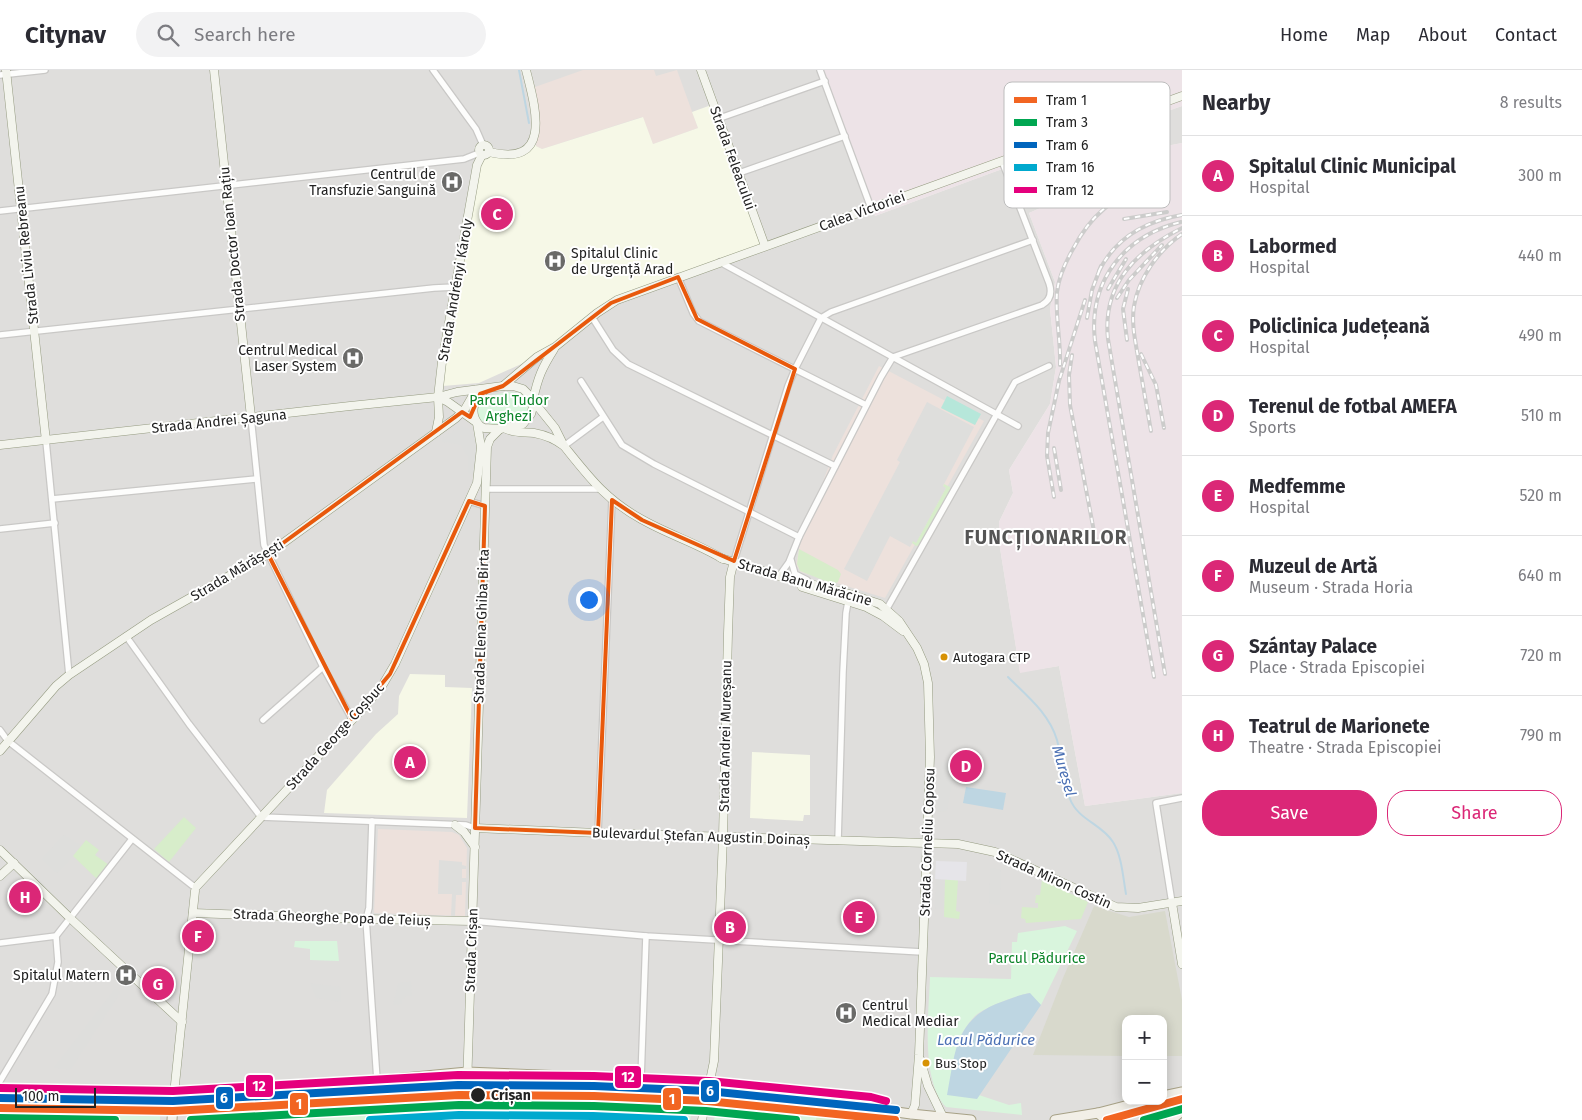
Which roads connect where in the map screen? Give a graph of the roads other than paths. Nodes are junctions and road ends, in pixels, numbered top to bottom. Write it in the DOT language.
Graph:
graph roads {
  1 [pos="45,70"];
  2 [pos="214,70"];
  3 [pos="433,70"];
  4 [pos="526,70"];
  5 [pos="701,70"];
  6 [pos="820,70"];
  7 [pos="4,73"];
  8 [pos="824,81"];
  9 [pos="720,118"];
  10 [pos="845,136"];
  11 [pos="483,151"];
  12 [pos="1002,161"];
  13 [pos="1004,166"];
  14 [pos="739,173"];
  15 [pos="226,186"];
  16 [pos="21,208"];
  17 [pos="871,208"];
  18 [pos="1020,208"];
  19 [pos="0,211"];
  20 [pos="1033,240"];
  21 [pos="765,246"];
  22 [pos="720,262"];
  23 [pos="678,278"];
  24 [pos="455,287"];
  25 [pos="239,309"];
  26 [pos="592,317"];
  27 [pos="821,318"];
  28 [pos="34,331"];
  29 [pos="0,335"];
  30 [pos="556,347"];
  31 [pos="893,357"];
  32 [pos="1049,366"];
  33 [pos="795,369"];
  34 [pos="581,381"];
  35 [pos="503,386"];
  36 [pos="486,389"];
  37 [pos="476,390"];
  38 [pos="438,397"];
  39 [pos="534,401"];
  40 [pos="866,405"];
  41 [pos="462,412"];
  42 [pos="996,413"];
  43 [pos="603,417"];
  44 [pos="251,418"];
  45 [pos="477,422"];
  46 [pos="1018,426"];
  47 [pos="502,429"];
  48 [pos="436,432"];
  49 [pos="772,436"];
  50 [pos="46,440"];
  51 [pos="0,445"];
  52 [pos="564,446"];
  53 [pos="835,466"];
  54 [pos="257,479"];
  55 [pos="486,489"];
  56 [pos="599,489"];
  57 [pos="52,499"];
  58 [pos="612,500"];
  59 [pos="468,501"];
  60 [pos="485,506"];
  61 [pos="749,511"];
  62 [pos="55,523"];
  63 [pos="0,529"];
  64 [pos="799,536"];
  65 [pos="268,554"];
  66 [pos="791,558"];
  67 [pos="733,563"];
  68 [pos="779,576"];
  69 [pos="812,585"];
  70 [pos="848,602"];
  71 [pos="885,612"];
  72 [pos="126,636"];
  73 [pos="323,666"];
  74 [pos="69,675"];
  75 [pos="263,720"];
  76 [pos="352,720"];
  77 [pos="0,730"];
  78 [pos="8,741"];
  79 [pos="0,751"];
  80 [pos="1182,798"];
  81 [pos="261,817"];
  82 [pos="372,821"];
  83 [pos="455,825"];
  84 [pos="476,828"];
  85 [pos="598,833"];
  86 [pos="723,837"];
  87 [pos="132,839"];
  88 [pos="838,841"];
  89 [pos="927,843"];
  90 [pos="475,847"];
  91 [pos="0,850"];
  92 [pos="14,863"];
  93 [pos="0,876"];
  94 [pos="195,887"];
  95 [pos="1182,901"];
  96 [pos="1172,903"];
  97 [pos="193,912"];
  98 [pos="70,918"];
  99 [pos="366,919"];
  100 [pos="472,921"];
  101 [pos="56,936"];
  102 [pos="646,936"];
  103 [pos="718,940"];
  104 [pos="0,943"];
  105 [pos="922,952"];
  106 [pos="1182,964"];
  107 [pos="182,1022"];
  108 [pos="919,1055"];
  109 [pos="467,1072"];
  110 [pos="642,1079"];
  111 [pos="377,1080"];
  112 [pos="0,1081"];
  113 [pos="710,1086"];
  114 [pos="1182,1092"];
  115 [pos="1167,1095"];
  116 [pos="236,1096"];
  117 [pos="0,1100"];
  118 [pos="173,1104"];
  119 [pos="1129,1105"];
  120 [pos="1182,1112"];
  121 [pos="1098,1113"];
  122 [pos="908,1117"];
  123 [pos="943,1119"];
  124 [pos="172,1120"];
  125 [pos="237,1120"];
  126 [pos="466,1120"];
  127 [pos="702,1120"];
  128 [pos="971,1120"];
  129 [pos="1054,1120"];
  130 [pos="1106,1120"];
  131 [pos="1171,1120"];
  1 -- 7 [label="street"];
  2 -- 15 [label="main road, Strada Doctor Ioan Rațiu"];
  3 -- 11 [label="street"];
  4 -- 11 [label="main road"];
  5 -- 9 [label="main road, Strada Feleacului"];
  6 -- 8 [label="street"];
  7 -- 16 [label="main road, Strada Liviu Rebreanu"];
  8 -- 9 [label="street"];
  8 -- 10 [label="street"];
  9 -- 14 [label="main road, Strada Feleacului"];
  10 -- 14 [label="street"];
  10 -- 17 [label="street"];
  11 -- 15 [label="street"];
  11 -- 24 [label="main road, Strada Andrényi Károly"];
  12 -- 13 [label="street"];
  12 -- 17 [label="main road, Calea Victoriei"];
  14 -- 21 [label="main road, Strada Feleacului"];
  15 -- 16 [label="street"];
  15 -- 25 [label="main road, Strada Doctor Ioan Rațiu"];
  16 -- 19 [label="street"];
  16 -- 28 [label="main road, Strada Liviu Rebreanu"];
  17 -- 21 [label="main road, Calea Victoriei"];
  18 -- 20 [label="street"];
  20 -- 27 [label="street"];
  20 -- 31 [label="street"];
  21 -- 22 [label="main road, Calea Victoriei"];
  22 -- 23 [label="main road, Calea Victoriei"];
  22 -- 27 [label="street"];
  23 -- 26 [label="main road, Calea Victoriei"];
  23 -- 33 [label="street"];
  24 -- 25 [label="street"];
  24 -- 38 [label="main road, Strada Andrényi Károly"];
  25 -- 28 [label="street"];
  25 -- 44 [label="main road, Strada Doctor Ioan Rațiu"];
  26 -- 30 [label="main road, Calea Victoriei"];
  26 -- 49 [label="street"];
  27 -- 31 [label="street"];
  27 -- 33 [label="street"];
  28 -- 29 [label="street"];
  28 -- 50 [label="main road, Strada Liviu Rebreanu"];
  30 -- 35 [label="main road, Calea Victoriei"];
  30 -- 39 [label="main road, Calea Victoriei"];
  31 -- 40 [label="street"];
  31 -- 42 [label="street"];
  32 -- 42 [label="street"];
  33 -- 40 [label="street"];
  33 -- 49 [label="street"];
  34 -- 43 [label="street"];
  35 -- 36 [label="main road"];
  35 -- 39 [label="main road"];
  36 -- 37 [label="main road, Strada Andrei Șaguna"];
  36 -- 45 [label="main road"];
  37 -- 38 [label="main road, Strada Andrei Șaguna"];
  37 -- 41 [label="main road, Strada Mărășești"];
  38 -- 41 [label="main road"];
  38 -- 44 [label="main road, Strada Andrei Șaguna"];
  38 -- 48 [label="main road"];
  39 -- 47 [label="main road"];
  39 -- 52 [label="main road, Strada Banu Mărăcine"];
  40 -- 53 [label="street"];
  41 -- 45 [label="main road"];
  41 -- 48 [label="main road, Strada Mărășești"];
  42 -- 46 [label="street"];
  42 -- 71 [label="street"];
  43 -- 52 [label="street"];
  43 -- 61 [label="street"];
  44 -- 50 [label="main road, Strada Andrei Șaguna"];
  44 -- 54 [label="street"];
  45 -- 47 [label="main road"];
  45 -- 59 [label="main road, Strada George Coșbuc"];
  47 -- 52 [label="main road, Strada Banu Mărăcine"];
  47 -- 55 [label="main road, Strada Elena Ghiba Birta"];
  48 -- 65 [label="main road, Strada Mărășești"];
  49 -- 53 [label="street"];
  49 -- 61 [label="street"];
  50 -- 51 [label="main road, Strada Andrei Șaguna"];
  50 -- 57 [label="street"];
  52 -- 56 [label="main road, Strada Banu Mărăcine"];
  53 -- 64 [label="street"];
  54 -- 57 [label="street"];
  54 -- 65 [label="street"];
  55 -- 56 [label="street"];
  55 -- 60 [label="main road, Strada Elena Ghiba Birta"];
  56 -- 58 [label="main road, Strada Banu Mărăcine"];
  57 -- 62 [label="street"];
  58 -- 67 [label="main road, Strada Banu Mărăcine"];
  58 -- 85 [label="street"];
  59 -- 60 [label="street"];
  59 -- 76 [label="main road, Strada George Coșbuc"];
  60 -- 84 [label="main road, Strada Elena Ghiba Birta"];
  61 -- 64 [label="street"];
  61 -- 67 [label="street"];
  62 -- 63 [label="street"];
  62 -- 74 [label="street"];
  64 -- 66 [label="street"];
  65 -- 72 [label="main road, Strada Mărășești"];
  65 -- 73 [label="street"];
  66 -- 68 [label="street"];
  66 -- 69 [label="street"];
  67 -- 68 [label="main road, Strada Banu Mărăcine"];
  67 -- 70 [label="main road, Strada Banu Mărăcine"];
  67 -- 86 [label="main road, Strada Andrei Mureșanu"];
  68 -- 69 [label="main road, Strada Banu Mărăcine"];
  69 -- 71 [label="main road, Strada Banu Mărăcine"];
  70 -- 71 [label="main road, Strada Banu Mărăcine"];
  70 -- 88 [label="street"];
  71 -- 89 [label="main road, Strada Corneliu Coposu"];
  72 -- 74 [label="main road, Strada Mărășești"];
  72 -- 81 [label="street"];
  73 -- 75 [label="street"];
  73 -- 76 [label="street"];
  74 -- 78 [label="main road, Strada Mărășești"];
  76 -- 81 [label="main road, Strada George Coșbuc"];
  77 -- 78 [label="street"];
  78 -- 79 [label="main road, Strada Mărășești"];
  78 -- 87 [label="street"];
  80 -- 96 [label="street"];
  81 -- 82 [label="street"];
  81 -- 94 [label="main road, Strada George Coșbuc"];
  82 -- 83 [label="street"];
  82 -- 99 [label="street"];
  83 -- 84 [label="street"];
  83 -- 90 [label="main road"];
  84 -- 85 [label="main road, Bulevardul Ștefan Augustin Doinaș"];
  84 -- 90 [label="main road, Strada Crișan"];
  85 -- 86 [label="main road, Bulevardul Ștefan Augustin Doinaș"];
  86 -- 88 [label="main road, Bulevardul Ștefan Augustin Doinaș"];
  86 -- 103 [label="main road, Strada Andrei Mureșanu"];
  87 -- 94 [label="street"];
  87 -- 98 [label="street"];
  88 -- 89 [label="main road, Bulevardul Ștefan Augustin Doinaș"];
  89 -- 96 [label="main road, Strada Miron Costin"];
  89 -- 105 [label="main road, Strada Corneliu Coposu"];
  90 -- 100 [label="main road, Strada Crișan"];
  91 -- 92 [label="main road"];
  92 -- 93 [label="main road"];
  92 -- 98 [label="main road"];
  94 -- 97 [label="main road"];
  95 -- 96 [label="main road, Strada Miron Costin"];
  96 -- 106 [label="main road"];
  97 -- 99 [label="main road, Strada Gheorghe Popa de Teiuș"];
  97 -- 107 [label="main road"];
  98 -- 101 [label="street"];
  98 -- 107 [label="main road"];
  99 -- 100 [label="main road, Strada Gheorghe Popa de Teiuș"];
  99 -- 111 [label="street"];
  100 -- 102 [label="street"];
  100 -- 109 [label="main road, Strada Crișan"];
  101 -- 104 [label="street"];
  101 -- 112 [label="street"];
  102 -- 103 [label="street"];
  102 -- 110 [label="street"];
  103 -- 105 [label="street"];
  103 -- 113 [label="main road, Strada Andrei Mureșanu"];
  105 -- 108 [label="main road, Strada Corneliu Coposu"];
  107 -- 118 [label="main road"];
  108 -- 122 [label="main road, Strada Corneliu Coposu"];
  108 -- 123 [label="main road, Strada Corneliu Coposu"];
  109 -- 110 [label="main road"];
  109 -- 111 [label="main road"];
  109 -- 126 [label="main road, Strada Crișan"];
  110 -- 113 [label="main road"];
  111 -- 116 [label="main road"];
  113 -- 122 [label="main road"];
  113 -- 127 [label="main road, Strada Andrei Mureșanu"];
  114 -- 115 [label="main road"];
  116 -- 118 [label="main road"];
  116 -- 125 [label="main road"];
  117 -- 118 [label="main road"];
  118 -- 124 [label="main road"];
  119 -- 121 [label="main road"];
  120 -- 131 [label="main road"];
  121 -- 129 [label="main road"];
  121 -- 130 [label="main road"];
  122 -- 123 [label="main road"];
  123 -- 128 [label="main road"];
}
